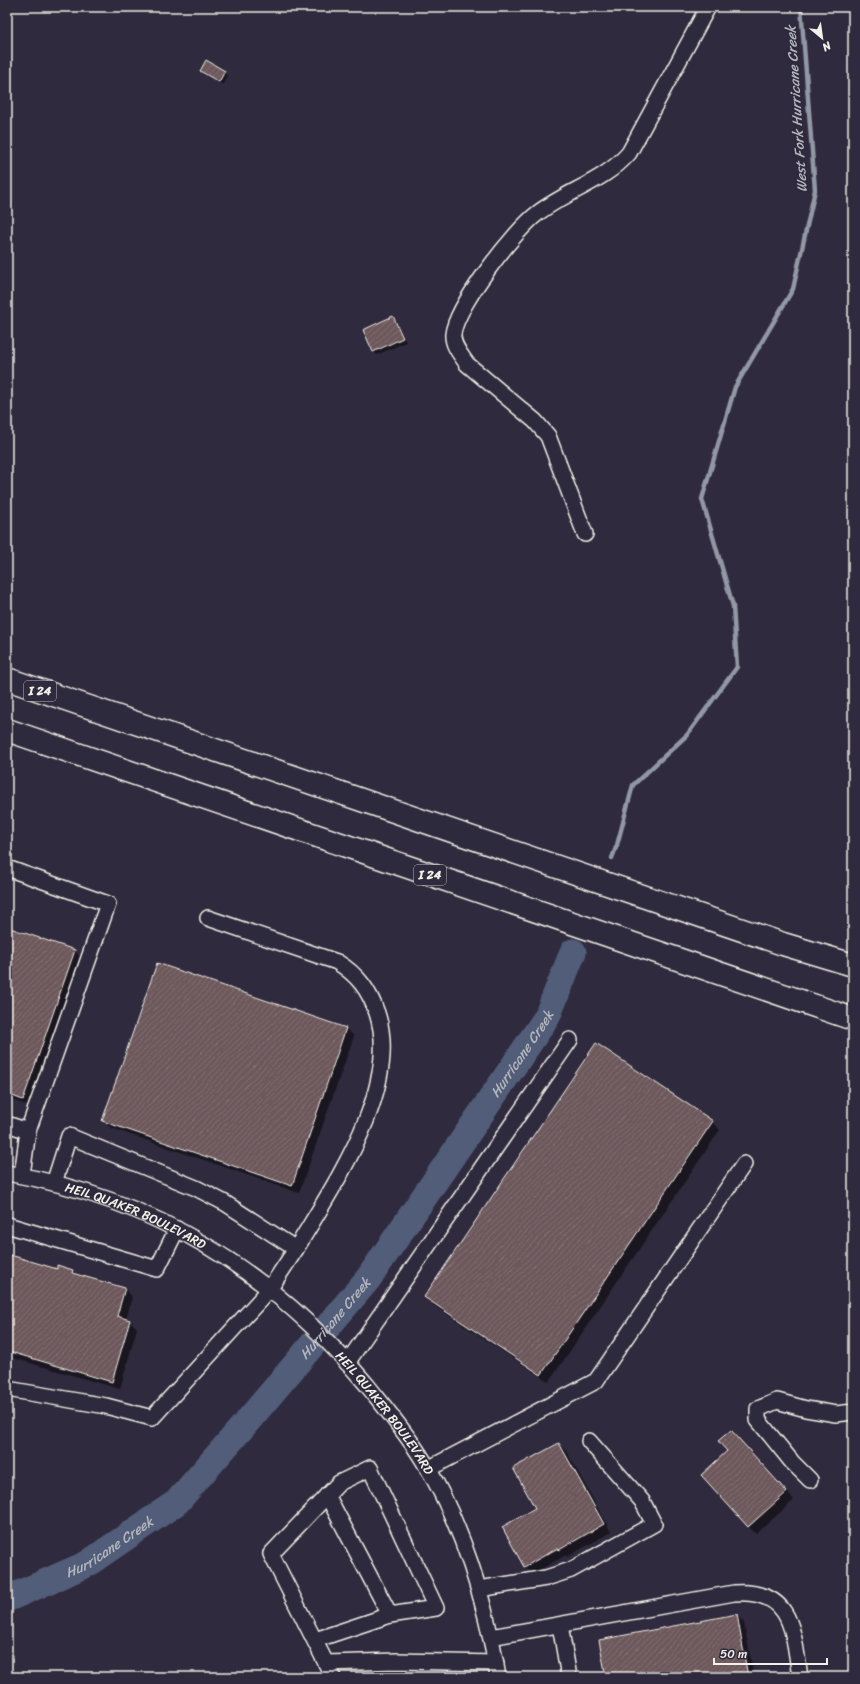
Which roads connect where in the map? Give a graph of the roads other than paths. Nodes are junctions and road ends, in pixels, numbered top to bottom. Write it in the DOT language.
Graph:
graph roads {
  1 [pos="708,7"];
  2 [pos="584,534"];
  3 [pos="7,680"];
  4 [pos="7,730"];
  5 [pos="7,868"];
  6 [pos="208,918"];
  7 [pos="853,965"];
  8 [pos="853,1019"];
  9 [pos="570,1040"];
  10 [pos="7,1124"];
  11 [pos="28,1131"];
  12 [pos="744,1164"];
  13 [pos="7,1173"];
  14 [pos="22,1175"];
  15 [pos="54,1183"];
  16 [pos="7,1225"];
  17 [pos="177,1229"];
  18 [pos="296,1249"];
  19 [pos="269,1290"];
  20 [pos="347,1363"];
  21 [pos="7,1389"];
  22 [pos="853,1412"];
  23 [pos="589,1440"];
  24 [pos="428,1469"];
  25 [pos="810,1480"];
  26 [pos="327,1495"];
  27 [pos="479,1589"];
  28 [pos="390,1615"];
  29 [pos="560,1625"];
  30 [pos="491,1637"];
  31 [pos="315,1640"];
  32 [pos="326,1663"];
  33 [pos="497,1670"];
  34 [pos="333,1677"];
  35 [pos="569,1677"];
  36 [pos="800,1677"];
  1 -- 2 [label="street"];
  3 -- 7 [label="highway, I 24"];
  4 -- 8 [label="highway, I 24"];
  5 -- 11 [label="street"];
  6 -- 18 [label="street"];
  9 -- 20 [label="street"];
  10 -- 11 [label="street"];
  11 -- 14 [label="street"];
  12 -- 24 [label="street"];
  13 -- 14 [label="street, HEIL QUAKER BOULEVARD"];
  14 -- 15 [label="street, HEIL QUAKER BOULEVARD"];
  15 -- 17 [label="street, HEIL QUAKER BOULEVARD"];
  15 -- 18 [label="street"];
  16 -- 17 [label="street"];
  17 -- 19 [label="street, HEIL QUAKER BOULEVARD"];
  18 -- 19 [label="street"];
  19 -- 20 [label="street, HEIL QUAKER BOULEVARD"];
  19 -- 21 [label="street"];
  20 -- 24 [label="street, HEIL QUAKER BOULEVARD"];
  22 -- 25 [label="street"];
  23 -- 27 [label="street"];
  24 -- 27 [label="street, HEIL QUAKER BOULEVARD"];
  26 -- 28 [label="street"];
  26 -- 28 [label="street"];
  26 -- 31 [label="street"];
  27 -- 30 [label="street, HEIL QUAKER BOULEVARD"];
  28 -- 31 [label="street"];
  29 -- 30 [label="street"];
  29 -- 35 [label="street"];
  29 -- 36 [label="street"];
  30 -- 33 [label="street, HEIL QUAKER BOULEVARD"];
  31 -- 32 [label="street"];
  32 -- 33 [label="street"];
  32 -- 34 [label="street"];
}
